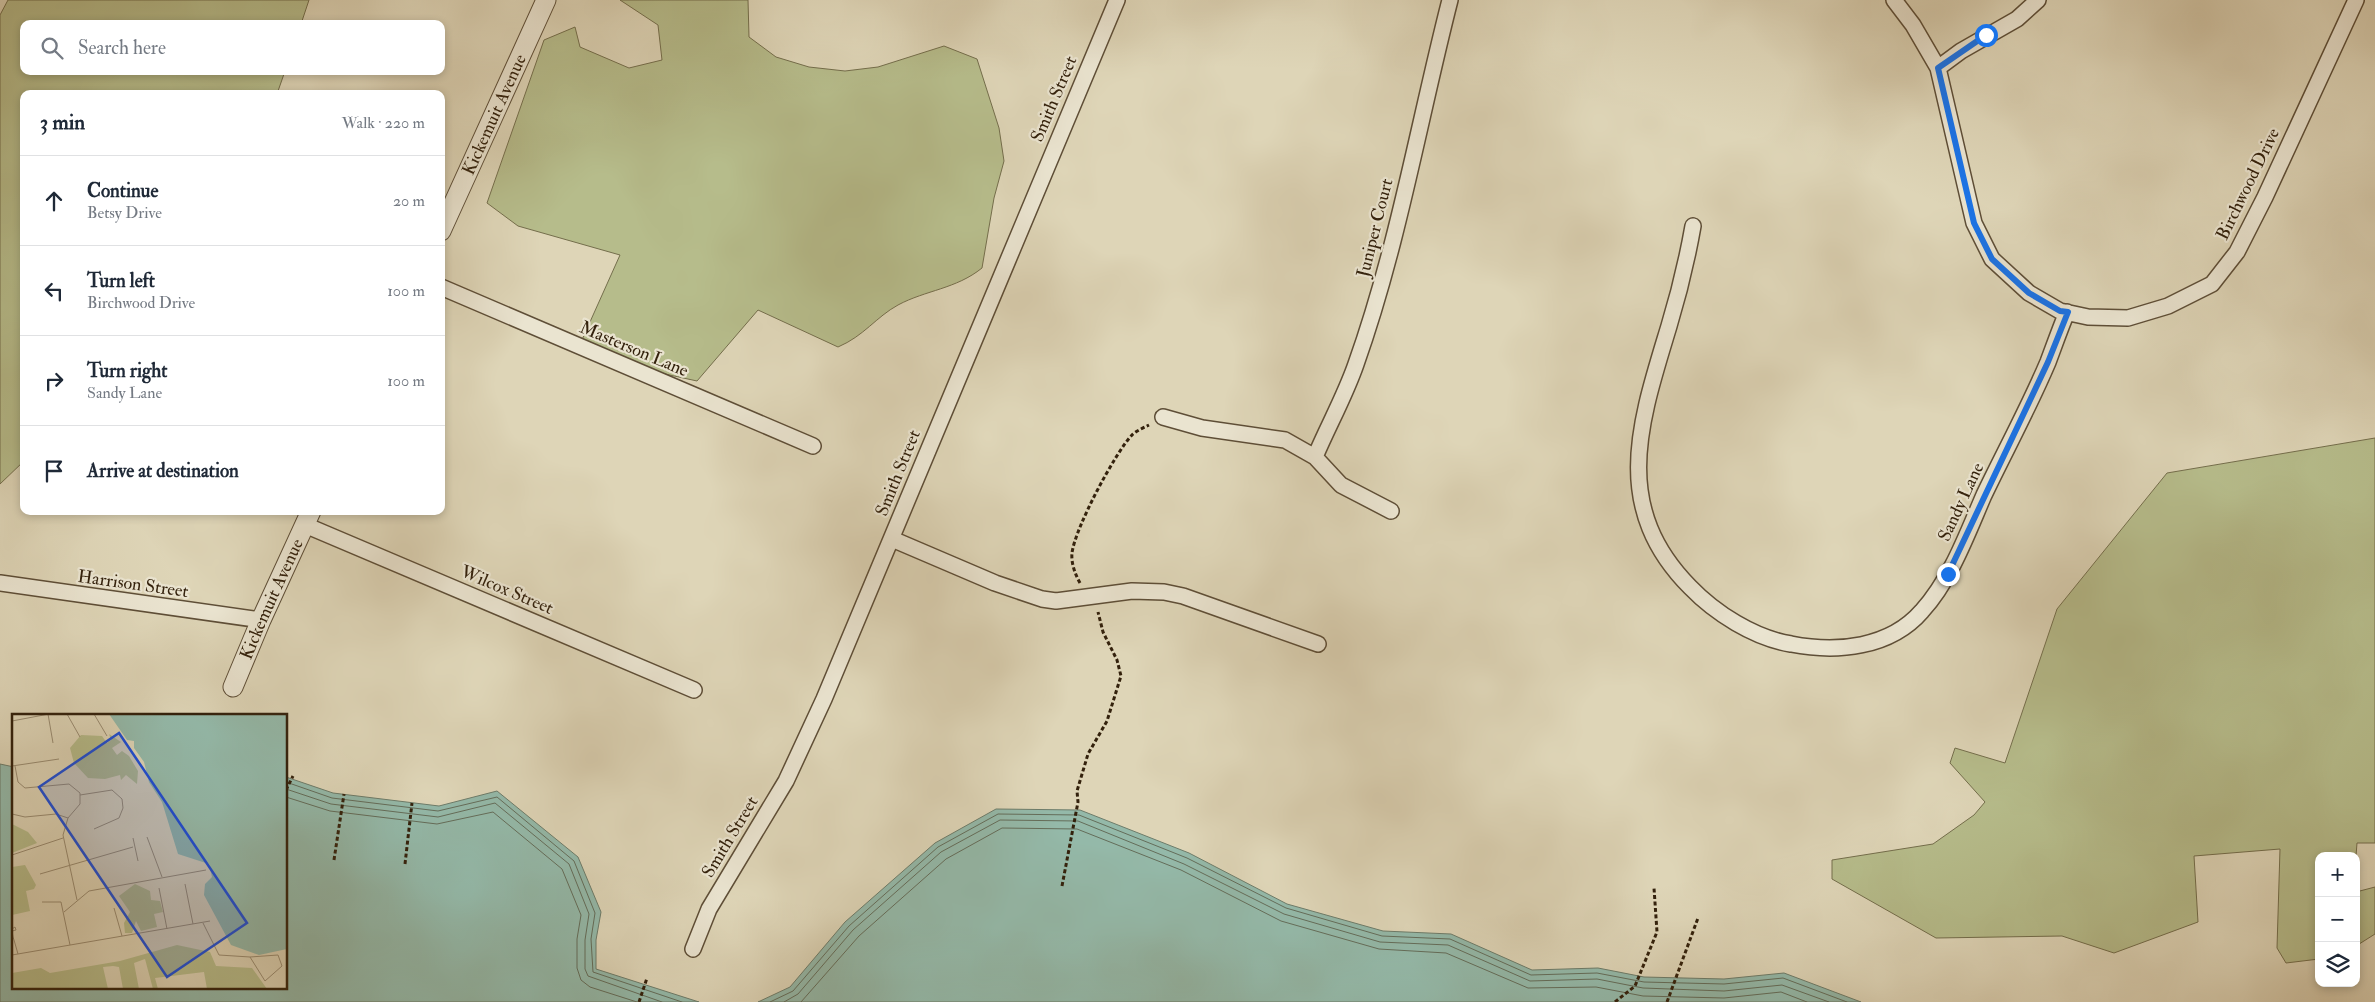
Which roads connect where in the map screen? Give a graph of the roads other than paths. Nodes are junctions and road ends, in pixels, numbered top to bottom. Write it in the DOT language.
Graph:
graph roads {
  1 [pos="546,0"];
  2 [pos="1117,0"];
  3 [pos="1450,0"];
  4 [pos="1894,0"];
  5 [pos="2038,0"];
  6 [pos="2356,0"];
  7 [pos="1938,68"];
  8 [pos="445,222"];
  9 [pos="1693,226"];
  10 [pos="445,289"];
  11 [pos="2068,312"];
  12 [pos="1163,417"];
  13 [pos="812,446"];
  14 [pos="1314,457"];
  15 [pos="1391,511"];
  16 [pos="308,518"];
  17 [pos="892,538"];
  18 [pos="0,583"];
  19 [pos="260,620"];
  20 [pos="1318,644"];
  21 [pos="233,687"];
  22 [pos="694,690"];
  23 [pos="694,949"];
  1 -- 8 [label="street, Kickemuit Avenue"];
  2 -- 17 [label="street, Smith Street"];
  3 -- 14 [label="street, Juniper Court"];
  4 -- 7 [label="street, Birchwood Drive"];
  5 -- 7 [label="street"];
  6 -- 11 [label="street, Birchwood Drive"];
  7 -- 11 [label="street, Birchwood Drive"];
  9 -- 11 [label="street, Sandy Lane"];
  10 -- 13 [label="street, Masterson Lane"];
  12 -- 14 [label="street"];
  14 -- 15 [label="street"];
  16 -- 19 [label="street, Kickemuit Avenue"];
  16 -- 22 [label="street, Wilcox Street"];
  17 -- 20 [label="street"];
  17 -- 23 [label="street, Smith Street"];
  18 -- 19 [label="street, Harrison Street"];
  19 -- 21 [label="street, Kickemuit Avenue"];
}
